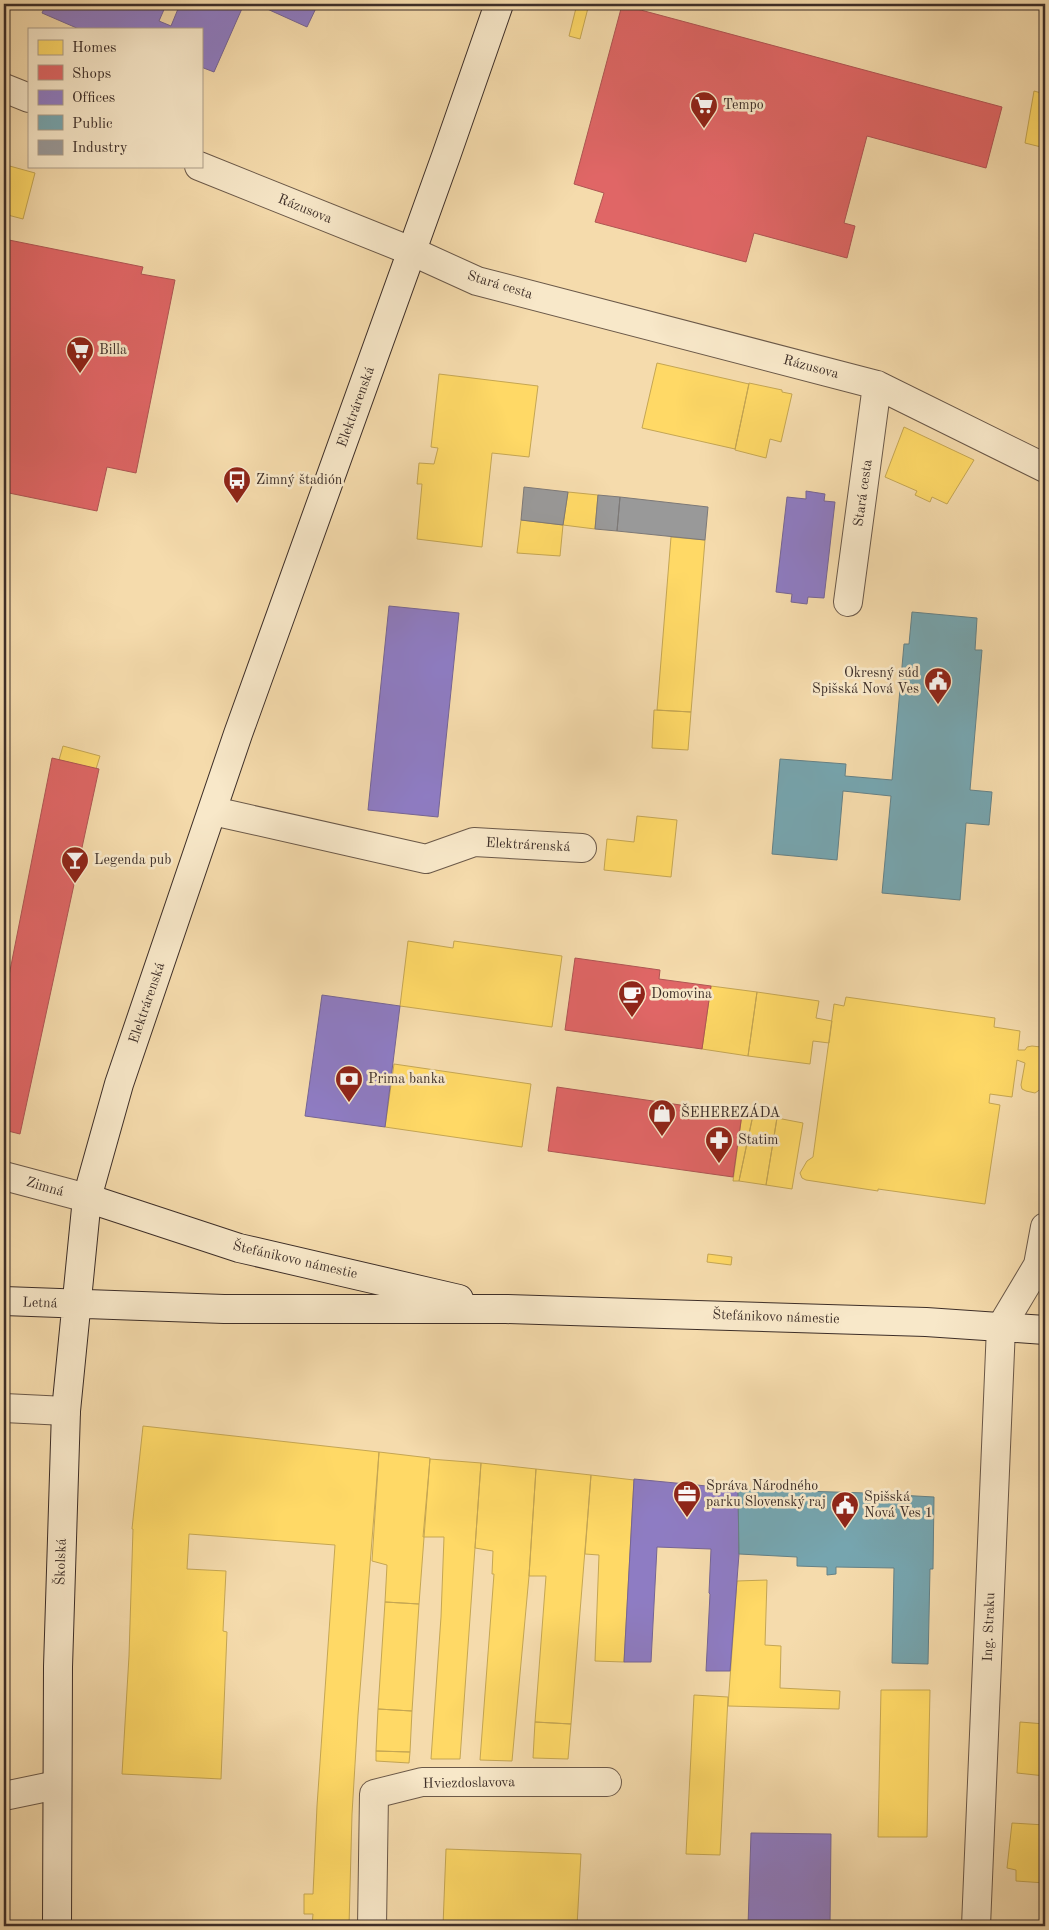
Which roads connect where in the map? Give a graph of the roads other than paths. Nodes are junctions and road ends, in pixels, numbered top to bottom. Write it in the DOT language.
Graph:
graph roads {
  1 [pos="498,4"];
  2 [pos="4,88"];
  3 [pos="28,98"];
  4 [pos="202,167"];
  5 [pos="411,251"];
  6 [pos="562,302"];
  7 [pos="877,384"];
  8 [pos="1045,468"];
  9 [pos="848,602"];
  10 [pos="213,811"];
  11 [pos="582,848"];
  12 [pos="4,1176"];
  13 [pos="87,1198"];
  14 [pos="1045,1227"];
  15 [pos="4,1301"];
  16 [pos="76,1304"];
  17 [pos="506,1310"];
  18 [pos="1001,1327"];
  19 [pos="1045,1330"];
  20 [pos="4,1408"];
  21 [pos="66,1411"];
  22 [pos="607,1782"];
  23 [pos="57,1785"];
  24 [pos="4,1796"];
  25 [pos="57,1926"];
  26 [pos="372,1926"];
  27 [pos="976,1926"];
  1 -- 5 [label="street, Elektrárenská"];
  2 -- 3 [label="street"];
  4 -- 5 [label="street, Rázusova"];
  5 -- 6 [label="street, Stará cesta"];
  5 -- 10 [label="street, Elektrárenská"];
  6 -- 7 [label="street, Rázusova"];
  7 -- 8 [label="street, Rázusova"];
  7 -- 9 [label="street, Stará cesta"];
  10 -- 11 [label="street, Elektrárenská"];
  10 -- 13 [label="street, Elektrárenská"];
  12 -- 13 [label="street, Zimná"];
  13 -- 16 [label="street, Školská"];
  13 -- 17 [label="street, Štefánikovo námestie"];
  14 -- 18 [label="street"];
  15 -- 16 [label="street, Letná"];
  16 -- 17 [label="street, Štefánikovo námestie"];
  16 -- 21 [label="street, Školská"];
  17 -- 18 [label="street, Štefánikovo námestie"];
  18 -- 19 [label="street, Štefánikovo námestie"];
  18 -- 27 [label="street, Ing. Straku"];
  20 -- 21 [label="street"];
  21 -- 23 [label="street, Školská"];
  22 -- 26 [label="street, Hviezdoslavova"];
  23 -- 24 [label="street"];
  23 -- 25 [label="street, Školská"];
}
